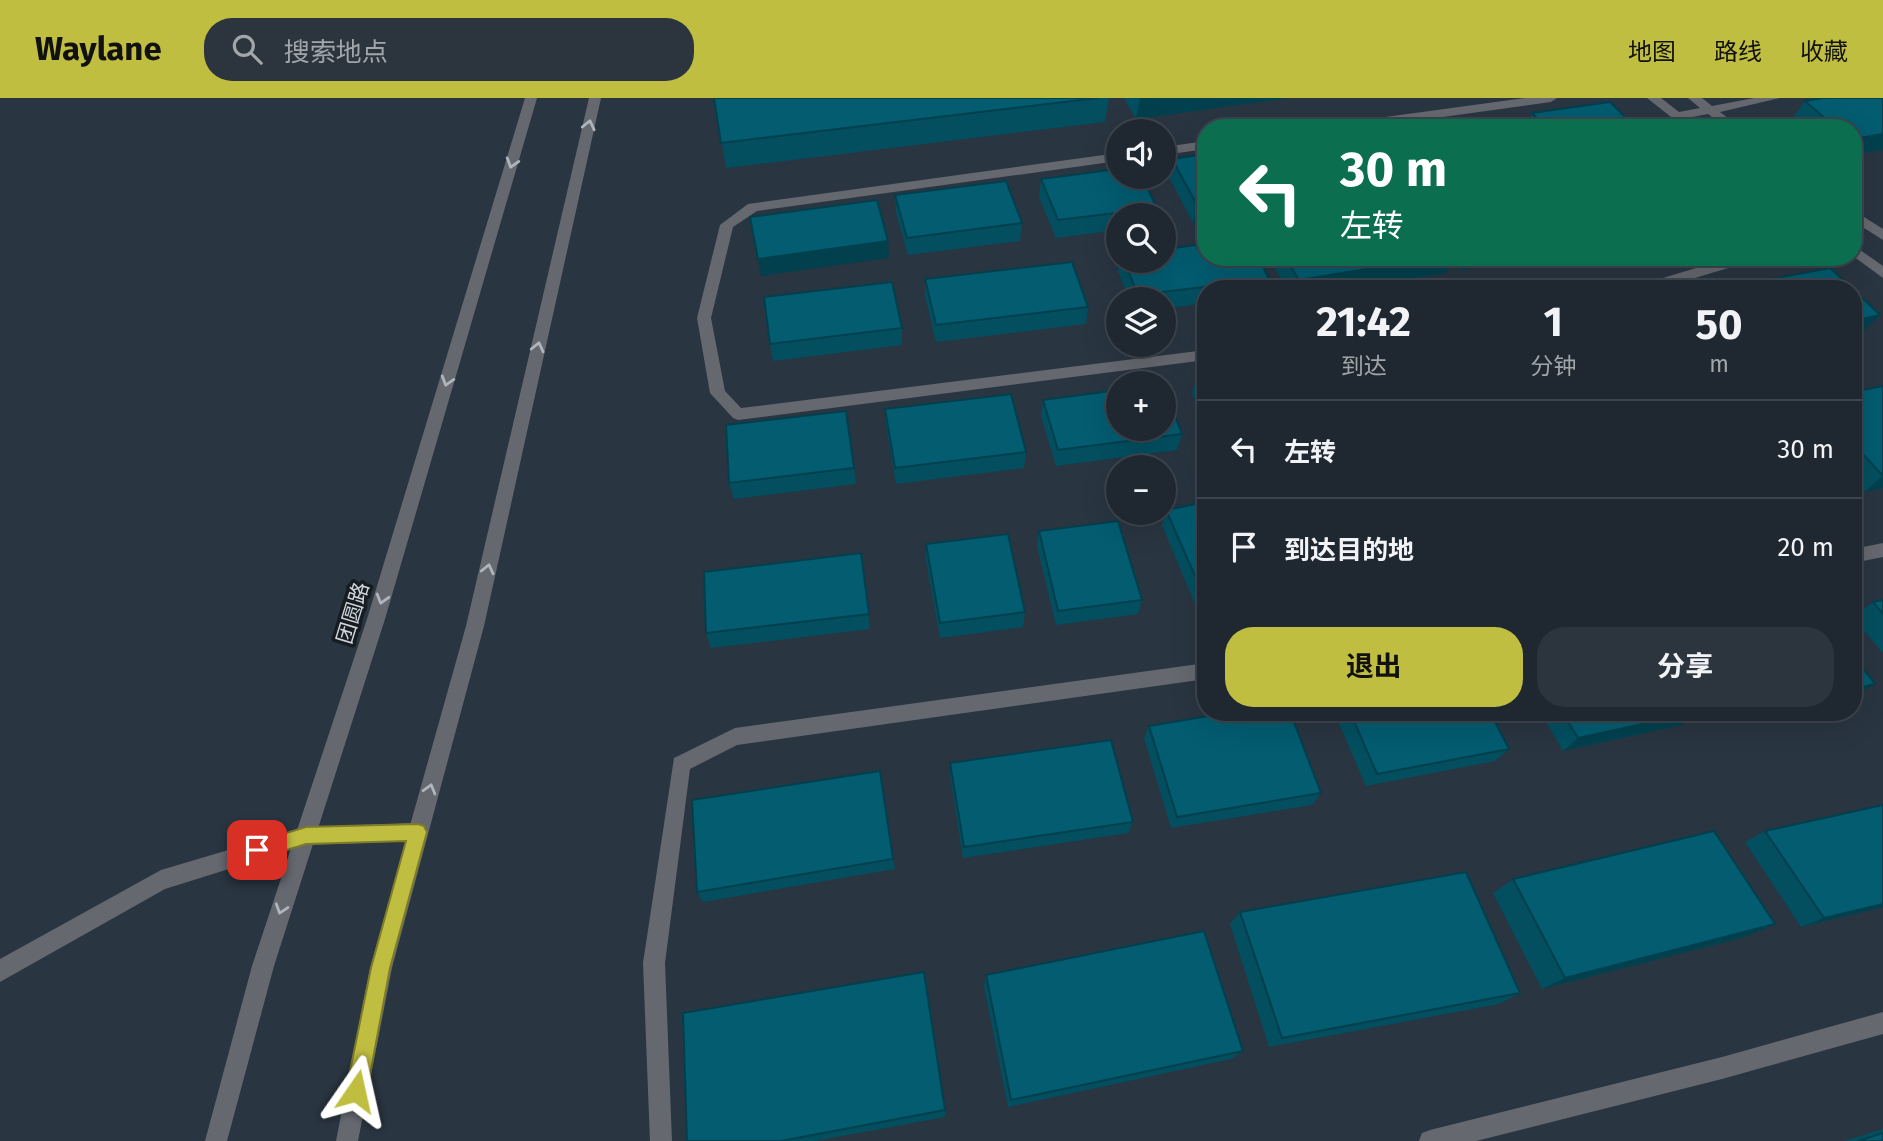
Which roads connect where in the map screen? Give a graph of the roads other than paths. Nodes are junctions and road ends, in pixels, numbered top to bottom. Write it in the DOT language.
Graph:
graph roads {
  1 [pos="531,98"];
  2 [pos="595,98"];
  3 [pos="1551,98"];
  4 [pos="1653,98"];
  5 [pos="1694,98"];
  6 [pos="1773,98"];
  7 [pos="1707,108"];
  8 [pos="1677,116"];
  9 [pos="1399,119"];
  10 [pos="1681,119"];
  11 [pos="1722,119"];
  12 [pos="1197,146"];
  13 [pos="1176,149"];
  14 [pos="1106,159"];
  15 [pos="1862,224"];
  16 [pos="1883,236"];
  17 [pos="1862,256"];
  18 [pos="1719,266"];
  19 [pos="1883,273"];
  20 [pos="1672,280"];
  21 [pos="1197,356"];
  22 [pos="1883,550"];
  23 [pos="1862,554"];
  24 [pos="1197,672"];
  25 [pos="418,832"];
  26 [pos="306,836"];
  27 [pos="0,971"];
  28 [pos="1883,1023"];
  29 [pos="216,1141"];
  30 [pos="347,1141"];
  31 [pos="661,1141"];
  32 [pos="1430,1141"];
  1 -- 26 [label="street, 团圆路, one-way"];
  25 -- 2 [label="street, one-way"];
  3 -- 9 [label="street"];
  4 -- 8 [label="street"];
  5 -- 7 [label="street"];
  6 -- 7 [label="street"];
  7 -- 8 [label="street"];
  7 -- 11 [label="street"];
  8 -- 10 [label="street"];
  12 -- 13 [label="street"];
  14 -- 21 [label="street"];
  15 -- 16 [label="street"];
  17 -- 19 [label="street"];
  18 -- 20 [label="street"];
  22 -- 23 [label="street"];
  24 -- 31 [label="street"];
  25 -- 26 [label="street"];
  25 -- 30 [label="street"];
  26 -- 27 [label="street"];
  26 -- 29 [label="street, 团圆路, one-way"];
  28 -- 32 [label="street"];
}
